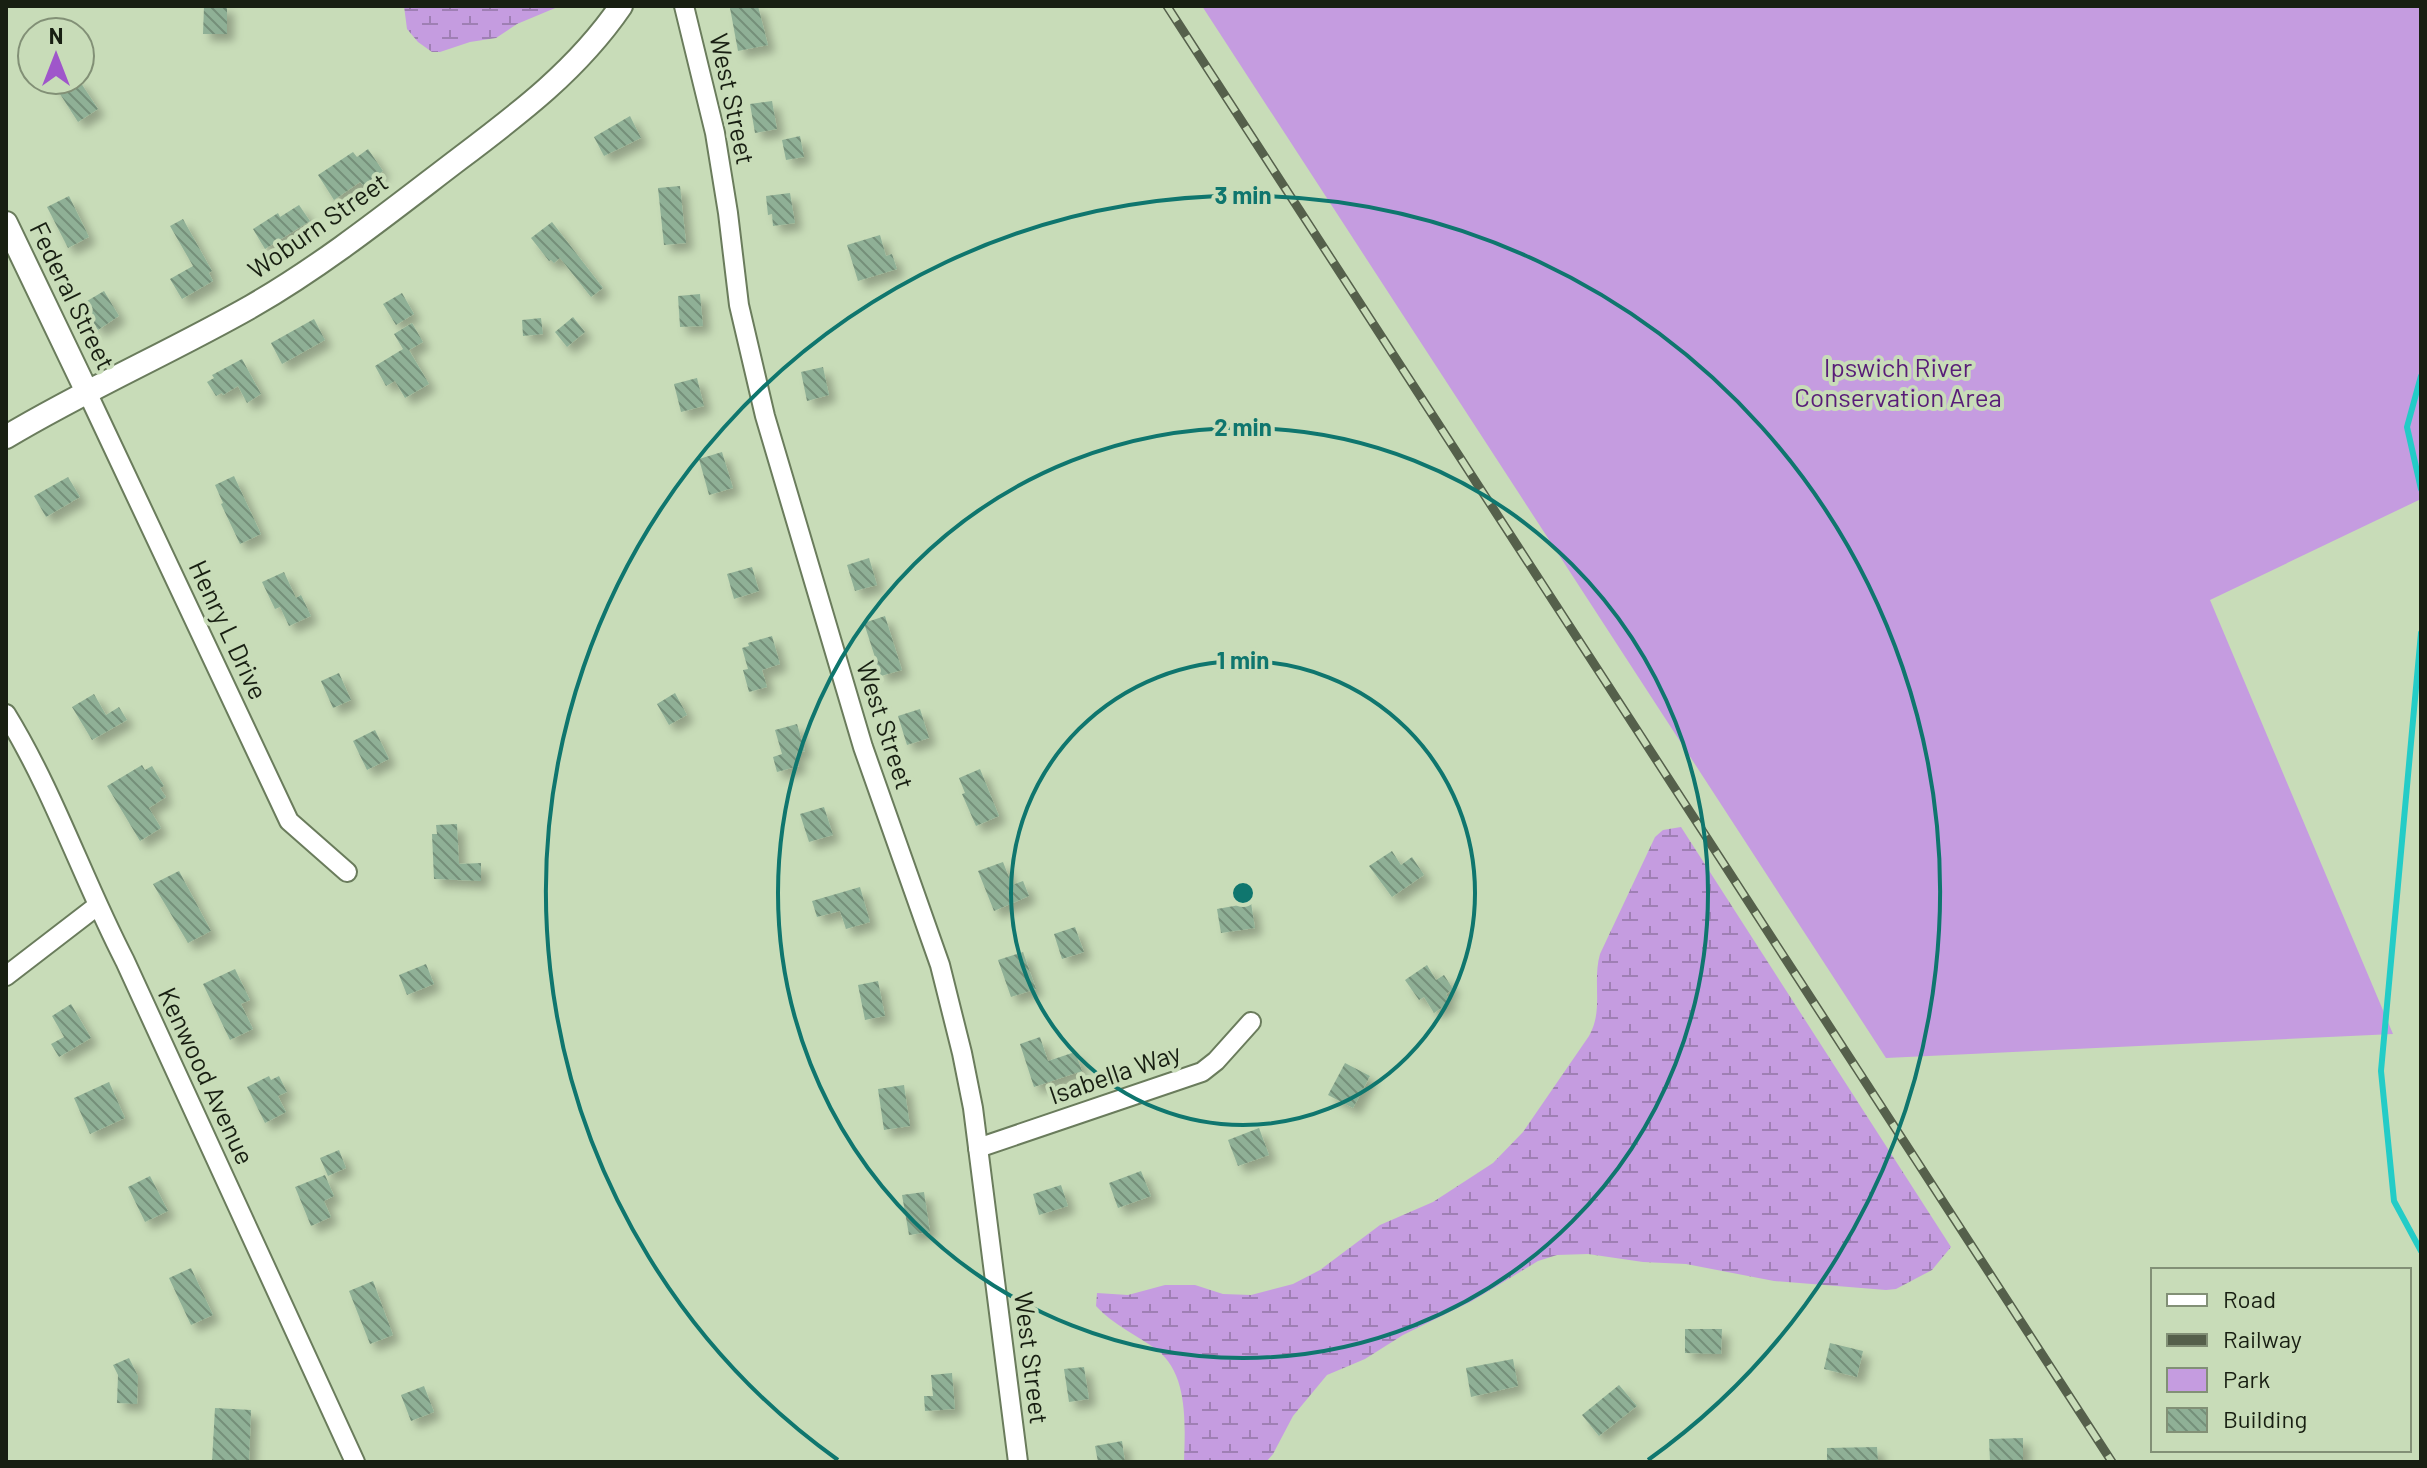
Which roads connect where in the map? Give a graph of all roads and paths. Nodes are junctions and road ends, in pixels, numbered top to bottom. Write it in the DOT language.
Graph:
graph roads {
  1 [pos="621,6"];
  2 [pos="684,6"];
  3 [pos="6,223"];
  4 [pos="87,392"];
  5 [pos="6,437"];
  6 [pos="6,714"];
  7 [pos="347,872"];
  8 [pos="97,906"];
  9 [pos="6,976"];
  10 [pos="1251,1022"];
  11 [pos="978,1148"];
  12 [pos="355,1462"];
  13 [pos="1018,1462"];
  1 -- 4 [label="street, Woburn Street"];
  2 -- 11 [label="street, West Street"];
  3 -- 4 [label="street, Federal Street"];
  4 -- 5 [label="street, Woburn Street"];
  4 -- 7 [label="street, Henry L Drive"];
  6 -- 8 [label="street, Kenwood Avenue"];
  8 -- 9 [label="street"];
  8 -- 12 [label="street, Kenwood Avenue"];
  10 -- 11 [label="street, Isabella Way"];
  11 -- 13 [label="street, West Street"];
}
